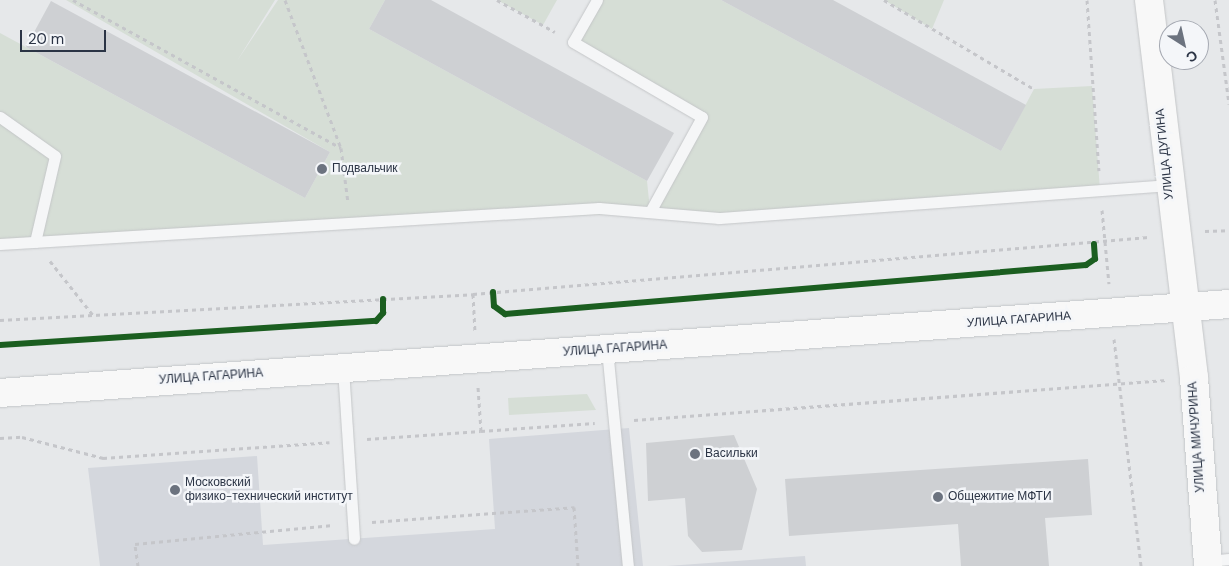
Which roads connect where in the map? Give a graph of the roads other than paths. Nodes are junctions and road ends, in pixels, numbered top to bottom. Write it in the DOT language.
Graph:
graph roads {
  1 [pos="597,0"];
  2 [pos="1149,0"];
  3 [pos="0,117"];
  4 [pos="1168,185"];
  5 [pos="650,212"];
  6 [pos="35,242"];
  7 [pos="0,244"];
  8 [pos="1229,304"];
  9 [pos="1186,308"];
  10 [pos="607,349"];
  11 [pos="344,368"];
  12 [pos="0,392"];
  13 [pos="354,539"];
  14 [pos="1215,562"];
  15 [pos="628,566"];
  1 -- 5 [label="lane"];
  2 -- 4 [label="main road, УЛИЦА ДУГИНА"];
  3 -- 6 [label="lane"];
  4 -- 5 [label="lane"];
  4 -- 9 [label="main road, УЛИЦА ДУГИНА"];
  5 -- 6 [label="lane"];
  6 -- 7 [label="lane"];
  8 -- 9 [label="main road, УЛИЦА ГАГАРИНА"];
  9 -- 10 [label="main road, УЛИЦА ГАГАРИНА"];
  9 -- 14 [label="main road, УЛИЦА МИЧУРИНА"];
  10 -- 11 [label="main road, УЛИЦА ГАГАРИНА"];
  10 -- 15 [label="lane"];
  11 -- 12 [label="main road, УЛИЦА ГАГАРИНА"];
  11 -- 13 [label="lane"];
}
